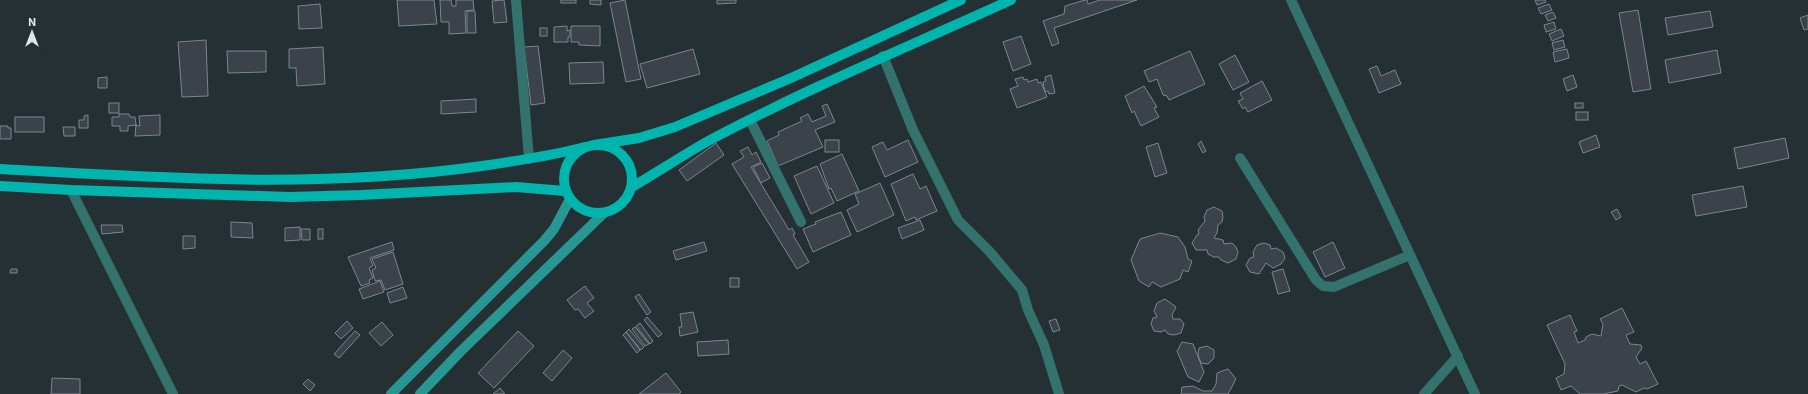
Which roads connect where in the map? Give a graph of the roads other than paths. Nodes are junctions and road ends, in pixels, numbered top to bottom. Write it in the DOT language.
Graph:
graph roads {
  1 [pos="516,0"];
  2 [pos="961,0"];
  3 [pos="1011,0"];
  4 [pos="1291,0"];
  5 [pos="883,56"];
  6 [pos="750,120"];
  7 [pos="590,146"];
  8 [pos="1240,158"];
  9 [pos="529,159"];
  10 [pos="0,169"];
  11 [pos="0,186"];
  12 [pos="632,187"];
  13 [pos="72,190"];
  14 [pos="567,195"];
  15 [pos="604,214"];
  16 [pos="801,222"];
  17 [pos="1410,255"];
  18 [pos="1458,356"];
  19 [pos="173,394"];
  20 [pos="391,394"];
  21 [pos="420,394"];
  22 [pos="1059,394"];
  23 [pos="1424,394"];
  24 [pos="1475,394"];
  1 -- 9 [label="street"];
  2 -- 7 [label="main road"];
  3 -- 5 [label="main road"];
  4 -- 17 [label="street"];
  5 -- 6 [label="main road"];
  5 -- 22 [label="street"];
  6 -- 12 [label="main road"];
  6 -- 16 [label="street"];
  7 -- 9 [label="main road"];
  7 -- 12 [label="main road"];
  7 -- 14 [label="main road"];
  8 -- 17 [label="street"];
  9 -- 10 [label="main road"];
  11 -- 13 [label="main road"];
  12 -- 15 [label="main road"];
  13 -- 14 [label="main road"];
  13 -- 19 [label="street"];
  14 -- 15 [label="main road"];
  14 -- 20 [label="main road"];
  15 -- 21 [label="main road"];
  17 -- 18 [label="street"];
  18 -- 23 [label="street"];
  18 -- 24 [label="street"];
}
